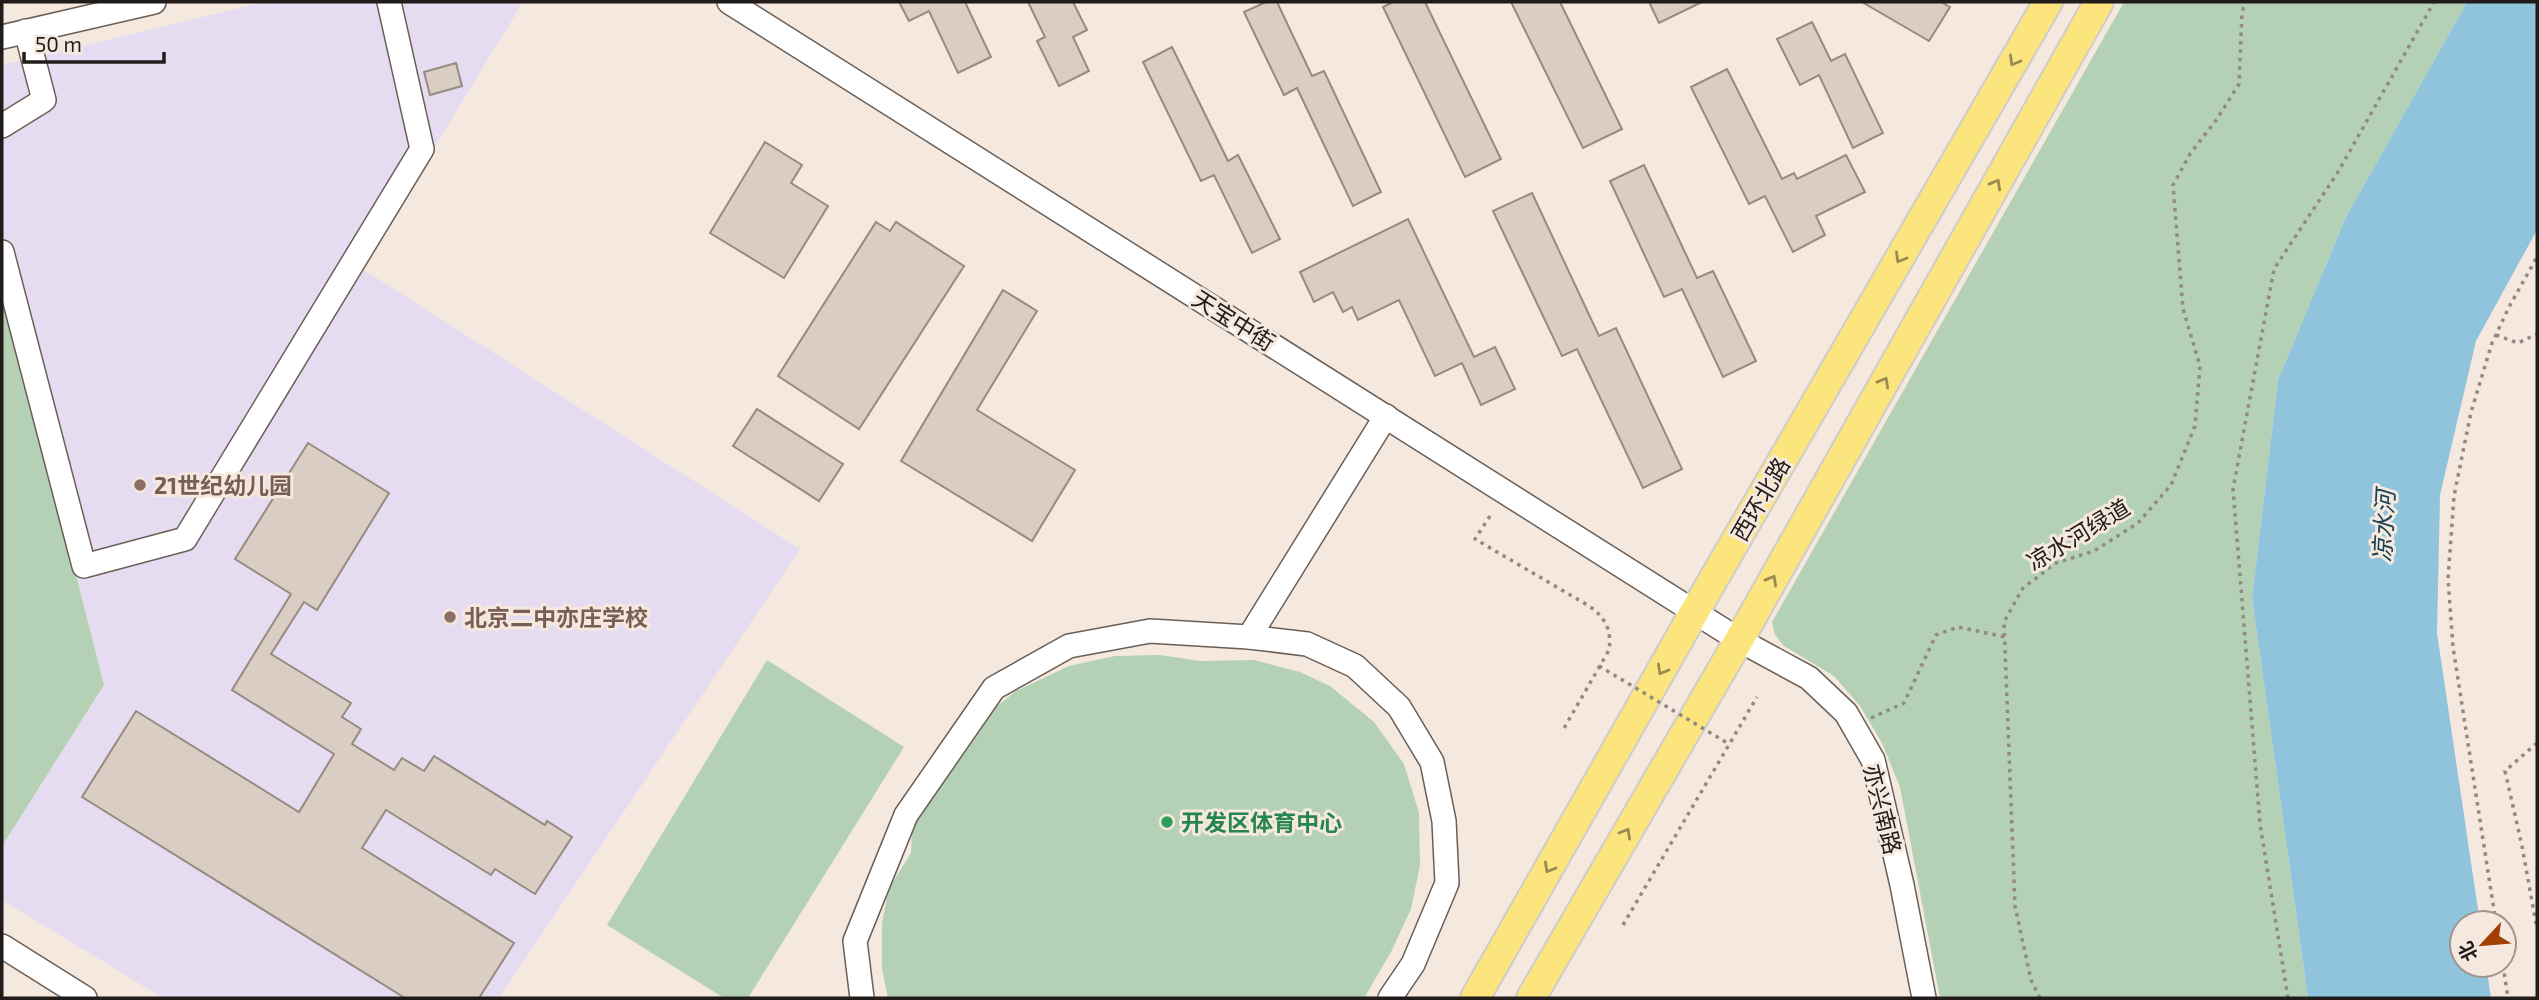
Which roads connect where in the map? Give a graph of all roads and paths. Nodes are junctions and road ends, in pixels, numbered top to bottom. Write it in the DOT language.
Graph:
graph roads {
  1 [pos="154,2"];
  2 [pos="389,2"];
  3 [pos="729,2"];
  4 [pos="2048,2"];
  5 [pos="2099,2"];
  6 [pos="2245,2"];
  7 [pos="2434,2"];
  8 [pos="26,31"];
  9 [pos="2,37"];
  10 [pos="2,125"];
  11 [pos="2,252"];
  12 [pos="2537,257"];
  13 [pos="2496,334"];
  14 [pos="2537,334"];
  15 [pos="1386,416"];
  16 [pos="1490,516"];
  17 [pos="1695,611"];
  18 [pos="1249,637"];
  19 [pos="2005,637"];
  20 [pos="1738,640"];
  21 [pos="1600,666"];
  22 [pos="1757,697"];
  23 [pos="1853,725"];
  24 [pos="1563,730"];
  25 [pos="2537,743"];
  26 [pos="1730,744"];
  27 [pos="2494,909"];
  28 [pos="1623,925"];
  29 [pos="2537,929"];
  30 [pos="2,946"];
  31 [pos="2505,979"];
  32 [pos="85,998"];
  33 [pos="862,998"];
  34 [pos="1390,998"];
  35 [pos="1475,998"];
  36 [pos="1531,998"];
  37 [pos="1924,998"];
  38 [pos="2040,998"];
  39 [pos="2288,998"];
  40 [pos="2508,998"];
  1 -- 8 [label="street"];
  2 -- 11 [label="street"];
  3 -- 15 [label="street, 天宝中街"];
  4 -- 17 [label="main road, 西环北路, one-way"];
  20 -- 5 [label="main road, one-way"];
  6 -- 19 [label="path, 凉水河绿道"];
  7 -- 39 [label="path"];
  8 -- 9 [label="street"];
  8 -- 10 [label="street"];
  12 -- 13 [label="path"];
  13 -- 14 [label="path"];
  13 -- 27 [label="path"];
  15 -- 17 [label="street, 天宝中街"];
  15 -- 18 [label="street"];
  16 -- 21 [label="path"];
  17 -- 20 [label="street, 天宝中街"];
  17 -- 35 [label="main road, 西环北路, one-way"];
  18 -- 33 [label="street"];
  18 -- 34 [label="street"];
  19 -- 23 [label="path"];
  19 -- 38 [label="path, 凉水河绿道"];
  20 -- 23 [label="street, 亦兴南路"];
  36 -- 20 [label="main road, one-way"];
  21 -- 24 [label="path"];
  21 -- 26 [label="path, bridge"];
  22 -- 26 [label="path"];
  23 -- 37 [label="street, 亦兴南路"];
  25 -- 29 [label="path"];
  26 -- 28 [label="path"];
  30 -- 32 [label="street"];
  31 -- 40 [label="path"];
}
